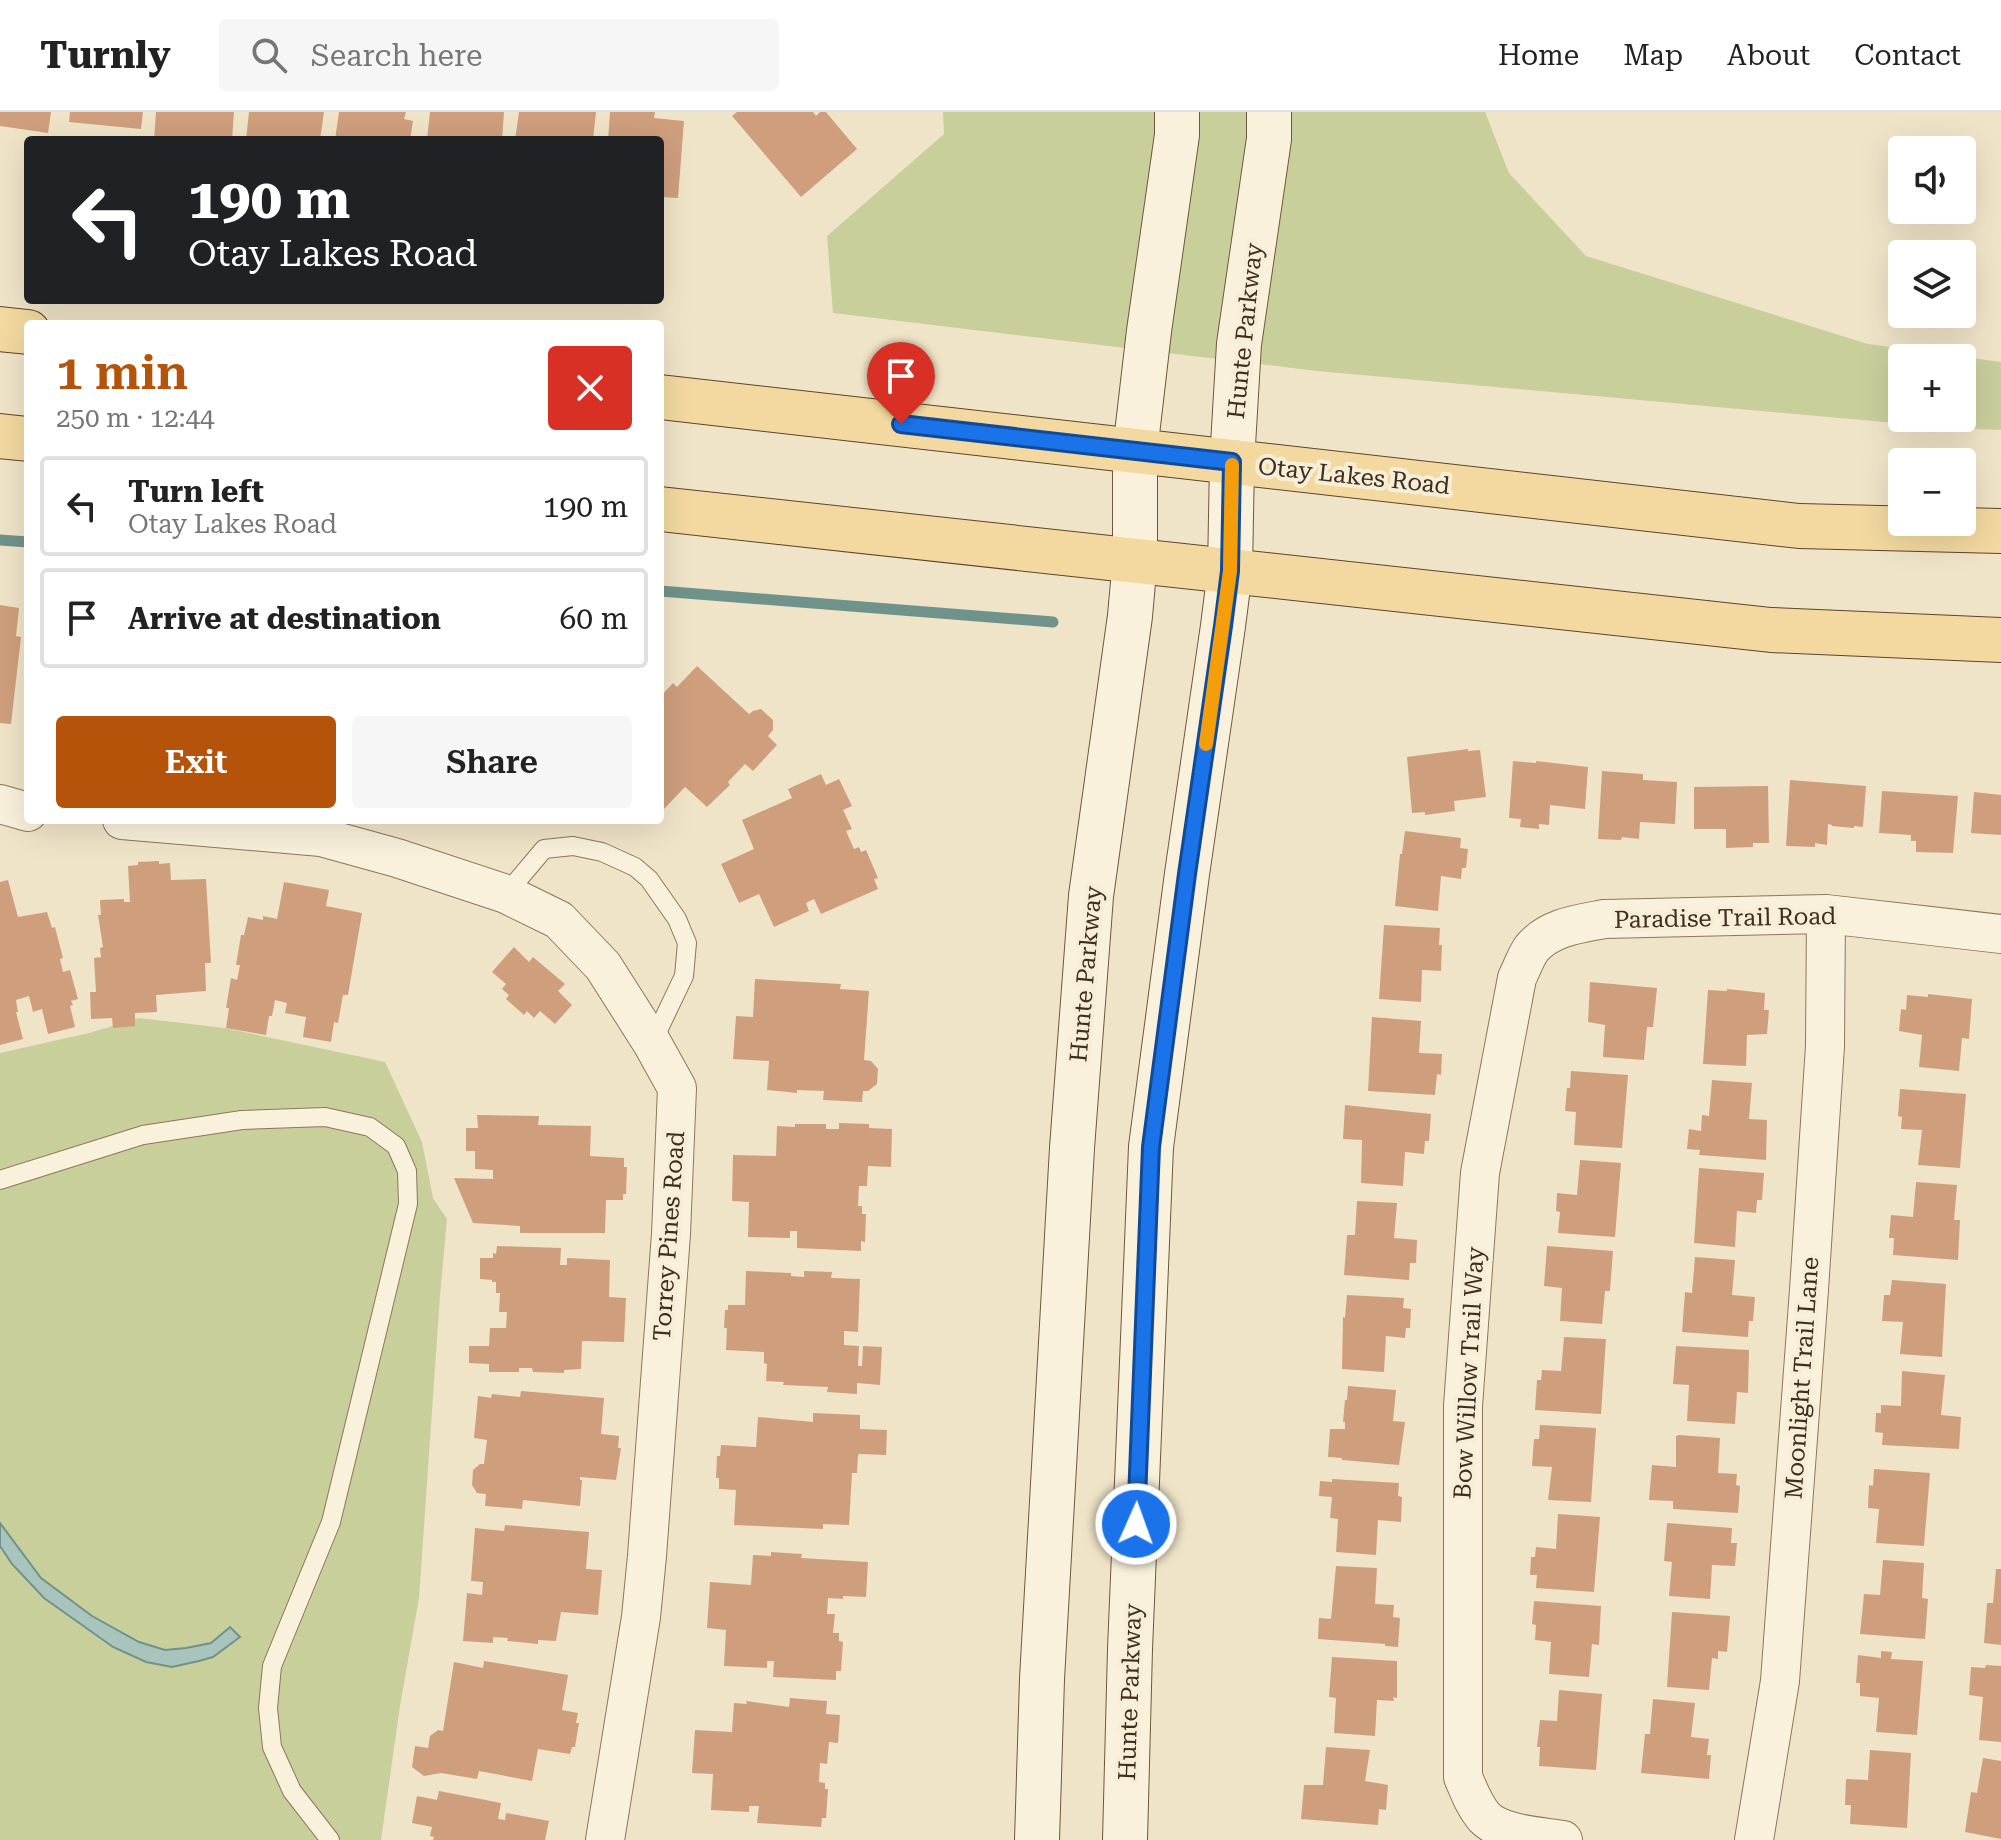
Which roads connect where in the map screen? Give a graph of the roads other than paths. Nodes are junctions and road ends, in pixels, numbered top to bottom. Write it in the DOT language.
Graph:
graph roads {
  1 [pos="1177,112"];
  2 [pos="1269,112"];
  3 [pos="0,329"];
  4 [pos="24,332"];
  5 [pos="664,397"];
  6 [pos="0,436"];
  7 [pos="24,439"];
  8 [pos="1135,451"];
  9 [pos="1232,462"];
  10 [pos="664,509"];
  11 [pos="2001,531"];
  12 [pos="1135,560"];
  13 [pos="1230,571"];
  14 [pos="2001,640"];
  15 [pos="169,824"];
  16 [pos="506,894"];
  17 [pos="1826,914"];
  18 [pos="2001,934"];
  19 [pos="1546,935"];
  20 [pos="652,1043"];
  21 [pos="0,1180"];
  22 [pos="330,1840"];
  23 [pos="605,1840"];
  24 [pos="1037,1840"];
  25 [pos="1125,1840"];
  26 [pos="1563,1840"];
  27 [pos="1754,1840"];
  1 -- 8 [label="main road, Hunte Parkway"];
  2 -- 9 [label="main road, Hunte Parkway"];
  3 -- 4 [label="main road"];
  5 -- 8 [label="main road, Otay Lakes Road"];
  6 -- 7 [label="main road"];
  8 -- 9 [label="main road, Otay Lakes Road"];
  8 -- 12 [label="main road, Hunte Parkway"];
  9 -- 11 [label="main road, Otay Lakes Road"];
  9 -- 13 [label="main road, Hunte Parkway"];
  10 -- 12 [label="main road"];
  12 -- 13 [label="main road"];
  12 -- 24 [label="main road, Hunte Parkway"];
  13 -- 14 [label="main road"];
  13 -- 25 [label="main road, Hunte Parkway"];
  15 -- 16 [label="street, Torrey Pines Road"];
  16 -- 20 [label="street, Torrey Pines Road"];
  16 -- 20 [label="lane"];
  17 -- 18 [label="street, Paradise Trail Road"];
  17 -- 19 [label="street, Paradise Trail Road"];
  17 -- 27 [label="street, Moonlight Trail Lane"];
  19 -- 26 [label="street, Bow Willow Trail Way"];
  20 -- 23 [label="street, Torrey Pines Road"];
  21 -- 22 [label="lane"];
}
